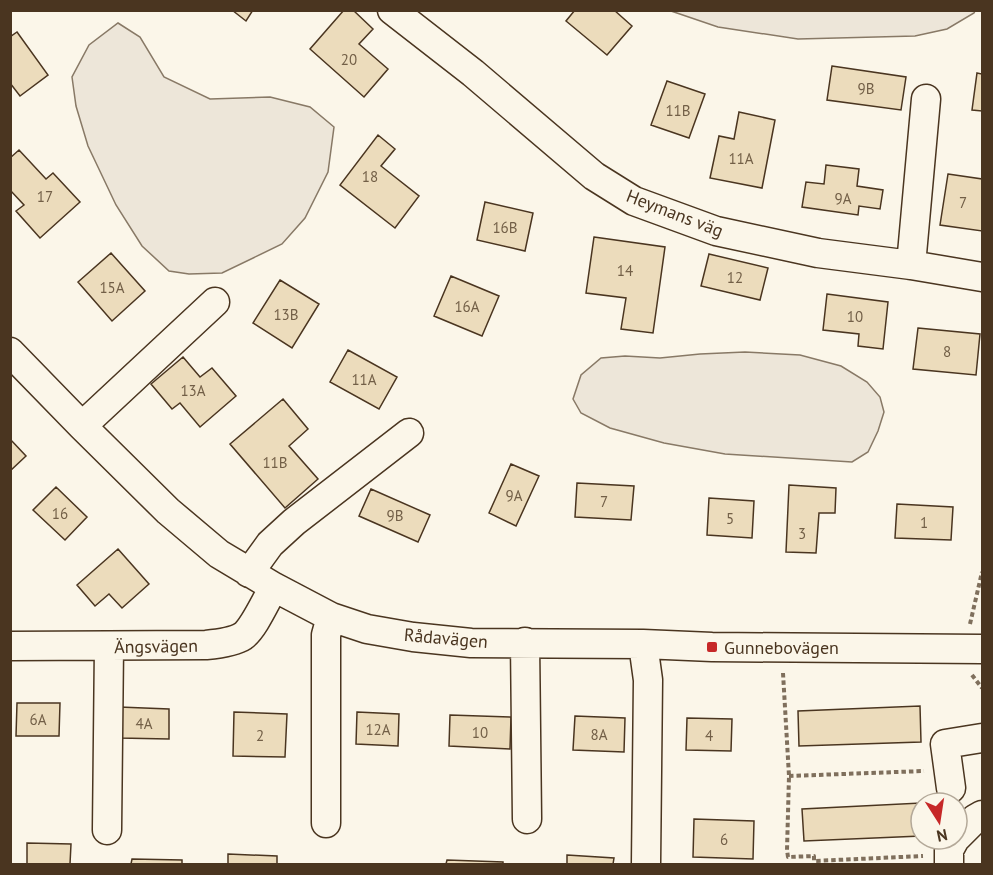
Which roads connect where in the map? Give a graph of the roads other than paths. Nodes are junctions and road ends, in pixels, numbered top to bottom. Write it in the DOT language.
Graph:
graph roads {
  1 [pos="392,10"];
  2 [pos="926,99"];
  3 [pos="911,265"];
  4 [pos="982,277"];
  5 [pos="215,302"];
  6 [pos="10,352"];
  7 [pos="82,426"];
  8 [pos="408,433"];
  9 [pos="249,573"];
  10 [pos="273,587"];
  11 [pos="331,618"];
  12 [pos="979,639"];
  13 [pos="525,642"];
  14 [pos="643,644"];
  15 [pos="10,646"];
  16 [pos="108,646"];
  17 [pos="982,738"];
  18 [pos="950,778"];
  19 [pos="982,815"];
  20 [pos="527,819"];
  21 [pos="326,823"];
  22 [pos="969,827"];
  23 [pos="107,830"];
  24 [pos="646,864"];
  1 -- 3 [label="street, Heymans väg"];
  2 -- 3 [label="street"];
  3 -- 4 [label="street, Heymans väg"];
  5 -- 7 [label="street"];
  6 -- 7 [label="street, Rådavägen"];
  7 -- 9 [label="street, Rådavägen"];
  8 -- 9 [label="street"];
  9 -- 10 [label="street, Rådavägen"];
  10 -- 11 [label="street, Rådavägen"];
  10 -- 16 [label="street, Ängsvägen"];
  11 -- 13 [label="street, Rådavägen"];
  11 -- 21 [label="street"];
  12 -- 14 [label="street, Rådavägen"];
  13 -- 14 [label="street, Rådavägen"];
  13 -- 20 [label="street"];
  14 -- 24 [label="street"];
  15 -- 16 [label="street, Ängsvägen"];
  16 -- 23 [label="street"];
  17 -- 18 [label="street"];
  19 -- 22 [label="street"];
}
